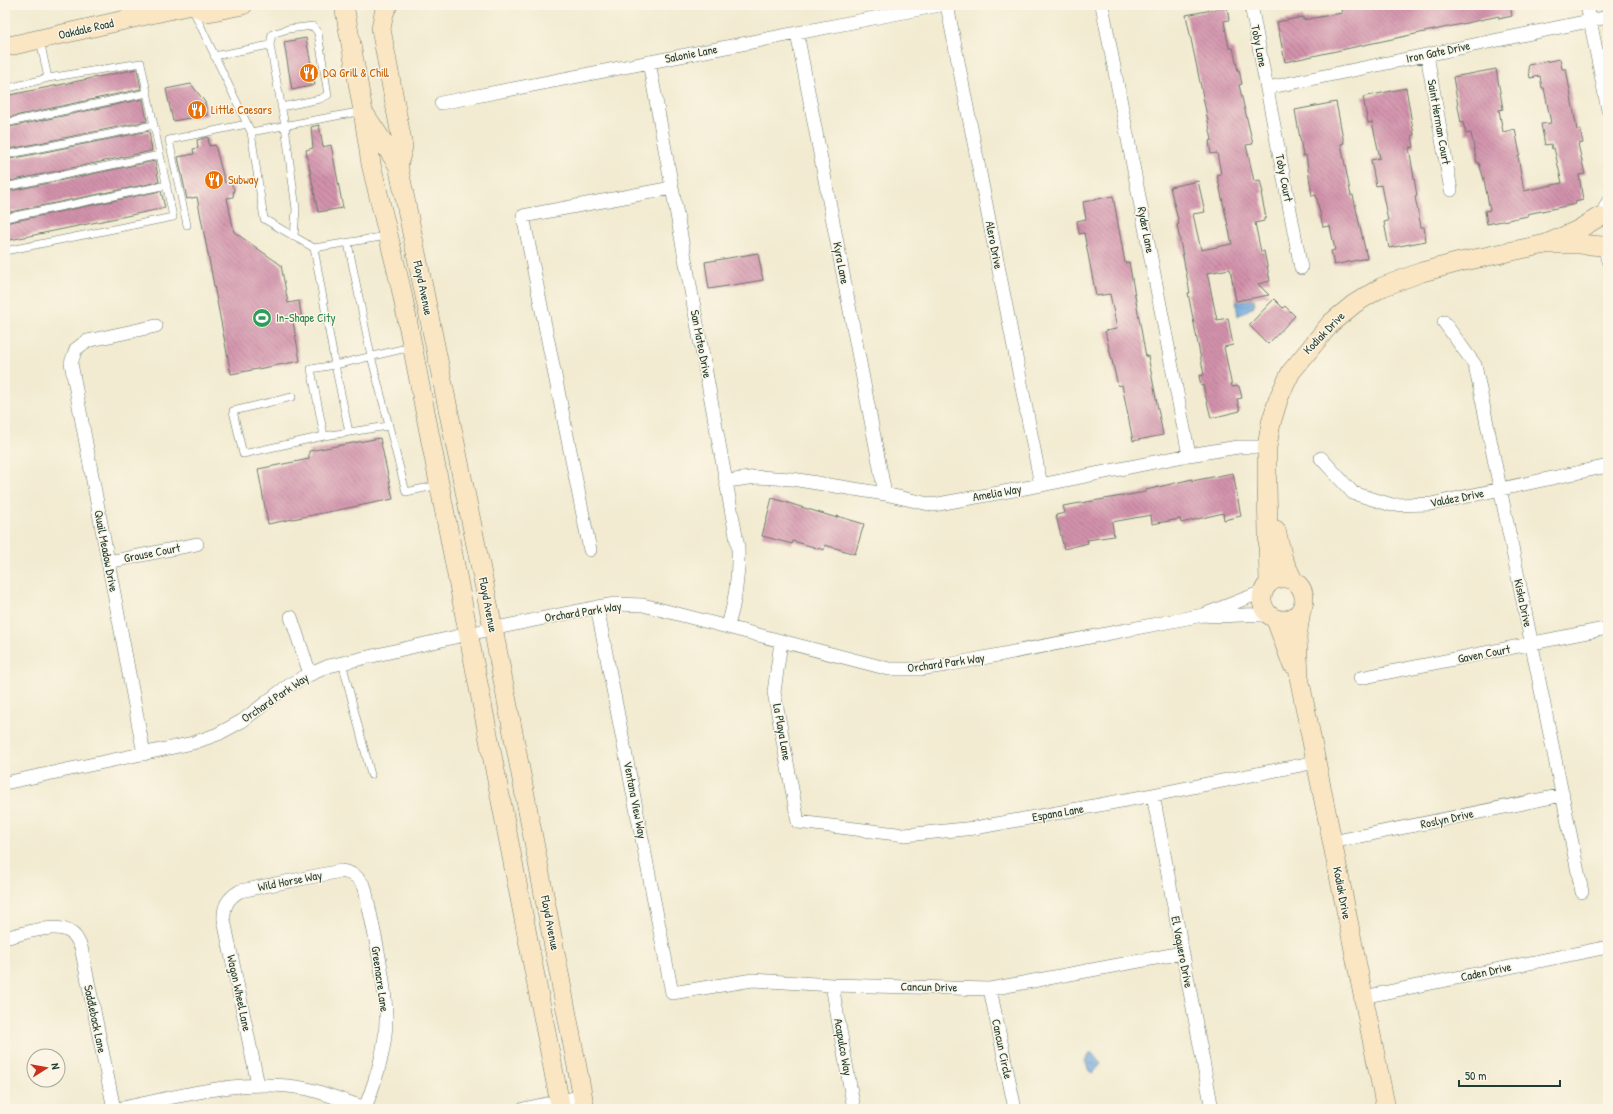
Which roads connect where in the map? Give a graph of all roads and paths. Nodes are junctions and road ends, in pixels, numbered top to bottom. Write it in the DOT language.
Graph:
graph roads {
  1 [pos="191,5"];
  2 [pos="243,5"];
  3 [pos="344,5"];
  4 [pos="388,5"];
  5 [pos="940,5"];
  6 [pos="947,5"];
  7 [pos="1102,5"];
  8 [pos="1251,5"];
  9 [pos="1587,5"];
  10 [pos="128,12"];
  11 [pos="1608,17"];
  12 [pos="1590,21"];
  13 [pos="797,33"];
  14 [pos="40,40"];
  15 [pos="270,45"];
  16 [pos="5,47"];
  17 [pos="1427,55"];
  18 [pos="214,56"];
  19 [pos="649,62"];
  20 [pos="48,78"];
  21 [pos="1267,88"];
  22 [pos="5,89"];
  23 [pos="147,93"];
  24 [pos="441,103"];
  25 [pos="281,107"];
  26 [pos="1608,110"];
  27 [pos="363,111"];
  28 [pos="5,123"];
  29 [pos="247,124"];
  30 [pos="154,125"];
  31 [pos="285,126"];
  32 [pos="252,132"];
  33 [pos="5,155"];
  34 [pos="160,155"];
  35 [pos="398,165"];
  36 [pos="167,185"];
  37 [pos="5,187"];
  38 [pos="672,188"];
  39 [pos="1452,190"];
  40 [pos="1605,210"];
  41 [pos="5,218"];
  42 [pos="187,225"];
  43 [pos="388,236"];
  44 [pos="294,237"];
  45 [pos="348,243"];
  46 [pos="1546,244"];
  47 [pos="314,248"];
  48 [pos="5,251"];
  49 [pos="1606,251"];
  50 [pos="1301,268"];
  51 [pos="1444,322"];
  52 [pos="156,326"];
  53 [pos="412,346"];
  54 [pos="371,356"];
  55 [pos="335,364"];
  56 [pos="292,397"];
  57 [pos="388,426"];
  58 [pos="349,432"];
  59 [pos="324,436"];
  60 [pos="1267,447"];
  61 [pos="1189,455"];
  62 [pos="1321,458"];
  63 [pos="1608,466"];
  64 [pos="727,482"];
  65 [pos="440,485"];
  66 [pos="1041,485"];
  67 [pos="1500,489"];
  68 [pos="885,494"];
  69 [pos="1268,512"];
  70 [pos="197,544"];
  71 [pos="590,550"];
  72 [pos="108,562"];
  73 [pos="1292,580"];
  74 [pos="1266,588"];
  75 [pos="597,607"];
  76 [pos="1301,610"];
  77 [pos="1203,615"];
  78 [pos="291,617"];
  79 [pos="1272,618"];
  80 [pos="728,626"];
  81 [pos="493,628"];
  82 [pos="1608,628"];
  83 [pos="468,634"];
  84 [pos="781,642"];
  85 [pos="1532,644"];
  86 [pos="342,662"];
  87 [pos="310,674"];
  88 [pos="1299,677"];
  89 [pos="1360,678"];
  90 [pos="144,754"];
  91 [pos="1316,762"];
  92 [pos="370,775"];
  93 [pos="5,782"];
  94 [pos="1153,795"];
  95 [pos="1562,795"];
  96 [pos="798,822"];
  97 [pos="1332,842"];
  98 [pos="355,875"];
  99 [pos="1582,892"];
  100 [pos="227,902"];
  101 [pos="5,938"];
  102 [pos="1608,947"];
  103 [pos="1182,952"];
  104 [pos="832,985"];
  105 [pos="990,989"];
  106 [pos="672,993"];
  107 [pos="1363,998"];
  108 [pos="258,1085"];
  109 [pos="584,1103"];
  110 [pos="560,1105"];
  111 [pos="367,1108"];
  112 [pos="114,1109"];
  113 [pos="117,1109"];
  114 [pos="523,1109"];
  115 [pos="854,1109"];
  116 [pos="1015,1109"];
  117 [pos="1212,1109"];
  118 [pos="1386,1109"];
  1 -- 2 [label="street"];
  1 -- 10 [label="street, Oakdale Road"];
  1 -- 18 [label="lane"];
  3 -- 27 [label="street, Floyd Avenue"];
  4 -- 35 [label="street"];
  5 -- 13 [label="street, Salonie Lane"];
  6 -- 66 [label="street, Alero Drive"];
  7 -- 61 [label="street, Ryder Lane"];
  8 -- 21 [label="street, Toby Lane"];
  9 -- 12 [label="street"];
  10 -- 14 [label="street, Oakdale Road"];
  11 -- 12 [label="street, Iron Gate Drive"];
  12 -- 17 [label="street, Iron Gate Drive"];
  12 -- 26 [label="street"];
  13 -- 19 [label="street, Salonie Lane"];
  13 -- 68 [label="street, Kyra Lane"];
  14 -- 16 [label="street, Oakdale Road"];
  14 -- 20 [label="lane"];
  15 -- 18 [label="lane"];
  15 -- 25 [label="lane"];
  15 -- 25 [label="lane"];
  17 -- 21 [label="street, Iron Gate Drive"];
  17 -- 39 [label="street, Saint Herman Court"];
  18 -- 29 [label="lane"];
  19 -- 24 [label="street, Salonie Lane"];
  19 -- 38 [label="street, San Mateo Drive"];
  20 -- 22 [label="lane"];
  20 -- 23 [label="lane"];
  21 -- 50 [label="street, Toby Court"];
  23 -- 28 [label="lane"];
  23 -- 30 [label="lane"];
  25 -- 31 [label="lane"];
  27 -- 31 [label="lane"];
  27 -- 35 [label="street, Floyd Avenue"];
  27 -- 43 [label="street, Floyd Avenue"];
  29 -- 32 [label="lane"];
  29 -- 42 [label="lane"];
  30 -- 33 [label="lane"];
  30 -- 34 [label="lane"];
  31 -- 32 [label="lane"];
  31 -- 44 [label="lane"];
  32 -- 44 [label="lane"];
  34 -- 36 [label="lane"];
  34 -- 37 [label="lane"];
  35 -- 81 [label="street, Floyd Avenue"];
  36 -- 41 [label="lane"];
  36 -- 48 [label="lane"];
  38 -- 64 [label="street, San Mateo Drive"];
  38 -- 71 [label="street"];
  40 -- 46 [label="street, Kodiak Drive"];
  40 -- 49 [label="street"];
  43 -- 45 [label="lane"];
  43 -- 53 [label="street, Floyd Avenue"];
  44 -- 47 [label="lane"];
  45 -- 47 [label="lane"];
  45 -- 54 [label="lane"];
  46 -- 49 [label="street, Kodiak Drive"];
  46 -- 60 [label="street, Kodiak Drive"];
  47 -- 55 [label="lane"];
  51 -- 67 [label="street, Kiska Drive"];
  52 -- 72 [label="street, Quail Meadow Drive"];
  53 -- 54 [label="lane"];
  53 -- 65 [label="street, Floyd Avenue"];
  54 -- 55 [label="lane"];
  54 -- 57 [label="lane"];
  55 -- 58 [label="lane"];
  55 -- 59 [label="lane"];
  56 -- 59 [label="lane"];
  57 -- 58 [label="lane"];
  57 -- 65 [label="lane"];
  58 -- 59 [label="lane"];
  60 -- 61 [label="street, Amelia Way"];
  60 -- 69 [label="street, Kodiak Drive"];
  61 -- 66 [label="street, Amelia Way"];
  62 -- 67 [label="street, Valdez Drive"];
  63 -- 67 [label="street, Valdez Drive"];
  64 -- 68 [label="street, Amelia Way"];
  64 -- 80 [label="street, San Mateo Drive"];
  65 -- 83 [label="street, Floyd Avenue"];
  66 -- 68 [label="street, Amelia Way"];
  67 -- 85 [label="street, Kiska Drive"];
  69 -- 73 [label="street, Kodiak Drive"];
  69 -- 74 [label="street, Kodiak Drive"];
  70 -- 72 [label="street, Grouse Court"];
  72 -- 90 [label="street, Quail Meadow Drive"];
  73 -- 74 [label="street"];
  73 -- 76 [label="street"];
  74 -- 77 [label="street, Orchard Park Way"];
  74 -- 79 [label="street"];
  75 -- 80 [label="street, Orchard Park Way"];
  75 -- 81 [label="street, Orchard Park Way"];
  75 -- 106 [label="street, Ventana View Way"];
  76 -- 79 [label="street"];
  76 -- 88 [label="street, Kodiak Drive"];
  77 -- 79 [label="street, Orchard Park Way"];
  77 -- 84 [label="street, Orchard Park Way"];
  78 -- 87 [label="street"];
  79 -- 88 [label="street, Kodiak Drive"];
  80 -- 84 [label="street, Orchard Park Way"];
  81 -- 83 [label="street, Orchard Park Way"];
  81 -- 109 [label="street, Floyd Avenue"];
  82 -- 85 [label="street, Gaven Court"];
  83 -- 86 [label="street, Orchard Park Way"];
  83 -- 110 [label="street, Floyd Avenue"];
  84 -- 96 [label="street, La Playa Lane"];
  85 -- 89 [label="street, Gaven Court"];
  85 -- 95 [label="street, Kiska Drive"];
  86 -- 87 [label="street, Orchard Park Way"];
  86 -- 92 [label="lane"];
  87 -- 90 [label="street, Orchard Park Way"];
  88 -- 91 [label="street, Kodiak Drive"];
  90 -- 93 [label="street, Orchard Park Way"];
  91 -- 94 [label="street, Espana Lane"];
  91 -- 97 [label="street, Kodiak Drive"];
  94 -- 96 [label="street, Espana Lane"];
  94 -- 103 [label="street, El Vaquero Drive"];
  95 -- 97 [label="street, Roslyn Drive"];
  95 -- 99 [label="street, Kiska Drive"];
  97 -- 107 [label="street, Kodiak Drive"];
  98 -- 100 [label="street, Wild Horse Way"];
  98 -- 111 [label="street, Greenacre Lane"];
  100 -- 108 [label="street, Wagon Wheel Lane"];
  101 -- 112 [label="street, Saddleback Lane"];
  102 -- 107 [label="street, Caden Drive"];
  103 -- 105 [label="street, Cancun Drive"];
  103 -- 117 [label="street, El Vaquero Drive"];
  104 -- 105 [label="street, Cancun Drive"];
  104 -- 106 [label="street, Cancun Drive"];
  104 -- 115 [label="street, Acapulco Way"];
  105 -- 116 [label="street, Cancun Circle"];
  107 -- 118 [label="street, Kodiak Drive"];
  108 -- 111 [label="street"];
  108 -- 113 [label="street"];
  109 -- 110 [label="street"];
  110 -- 114 [label="street"];
}
